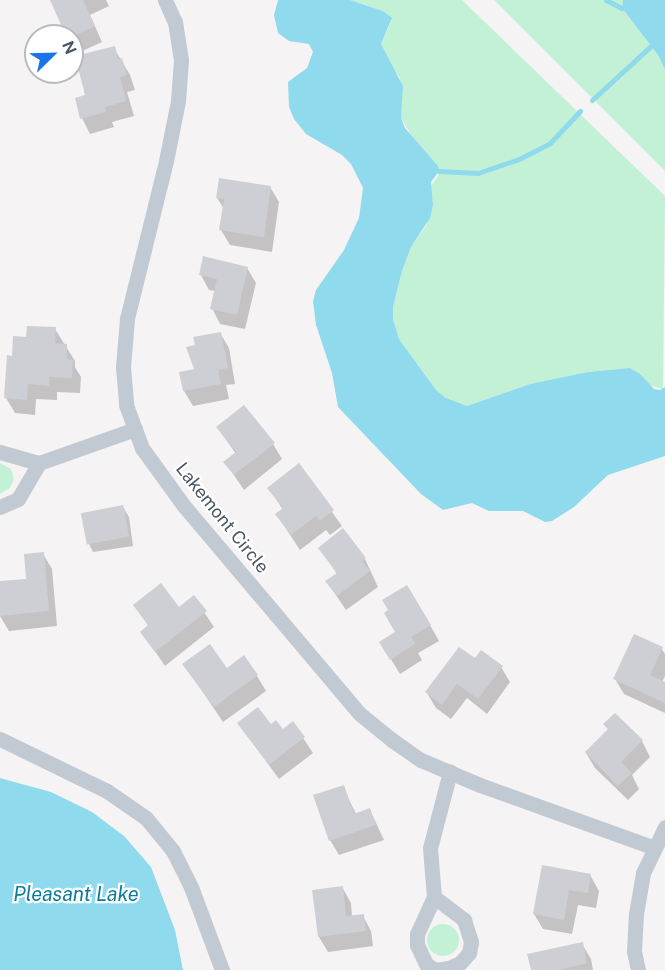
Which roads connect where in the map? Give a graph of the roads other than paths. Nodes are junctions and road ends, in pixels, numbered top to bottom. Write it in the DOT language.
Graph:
graph roads {
  1 [pos="165,0"];
  2 [pos="135,429"];
  3 [pos="0,452"];
  4 [pos="39,463"];
  5 [pos="0,507"];
  6 [pos="0,739"];
  7 [pos="450,772"];
  8 [pos="665,827"];
  9 [pos="655,848"];
  10 [pos="434,897"];
  11 [pos="222,970"];
  12 [pos="638,970"];
  1 -- 2 [label="street, Lakemont Circle"];
  2 -- 4 [label="street"];
  2 -- 7 [label="street, Lakemont Circle"];
  3 -- 4 [label="street"];
  4 -- 5 [label="street"];
  6 -- 11 [label="street"];
  7 -- 9 [label="street, Lakemont Circle"];
  7 -- 10 [label="street"];
  8 -- 9 [label="street"];
  9 -- 12 [label="street"];
  10 -- 10 [label="street"];
}
